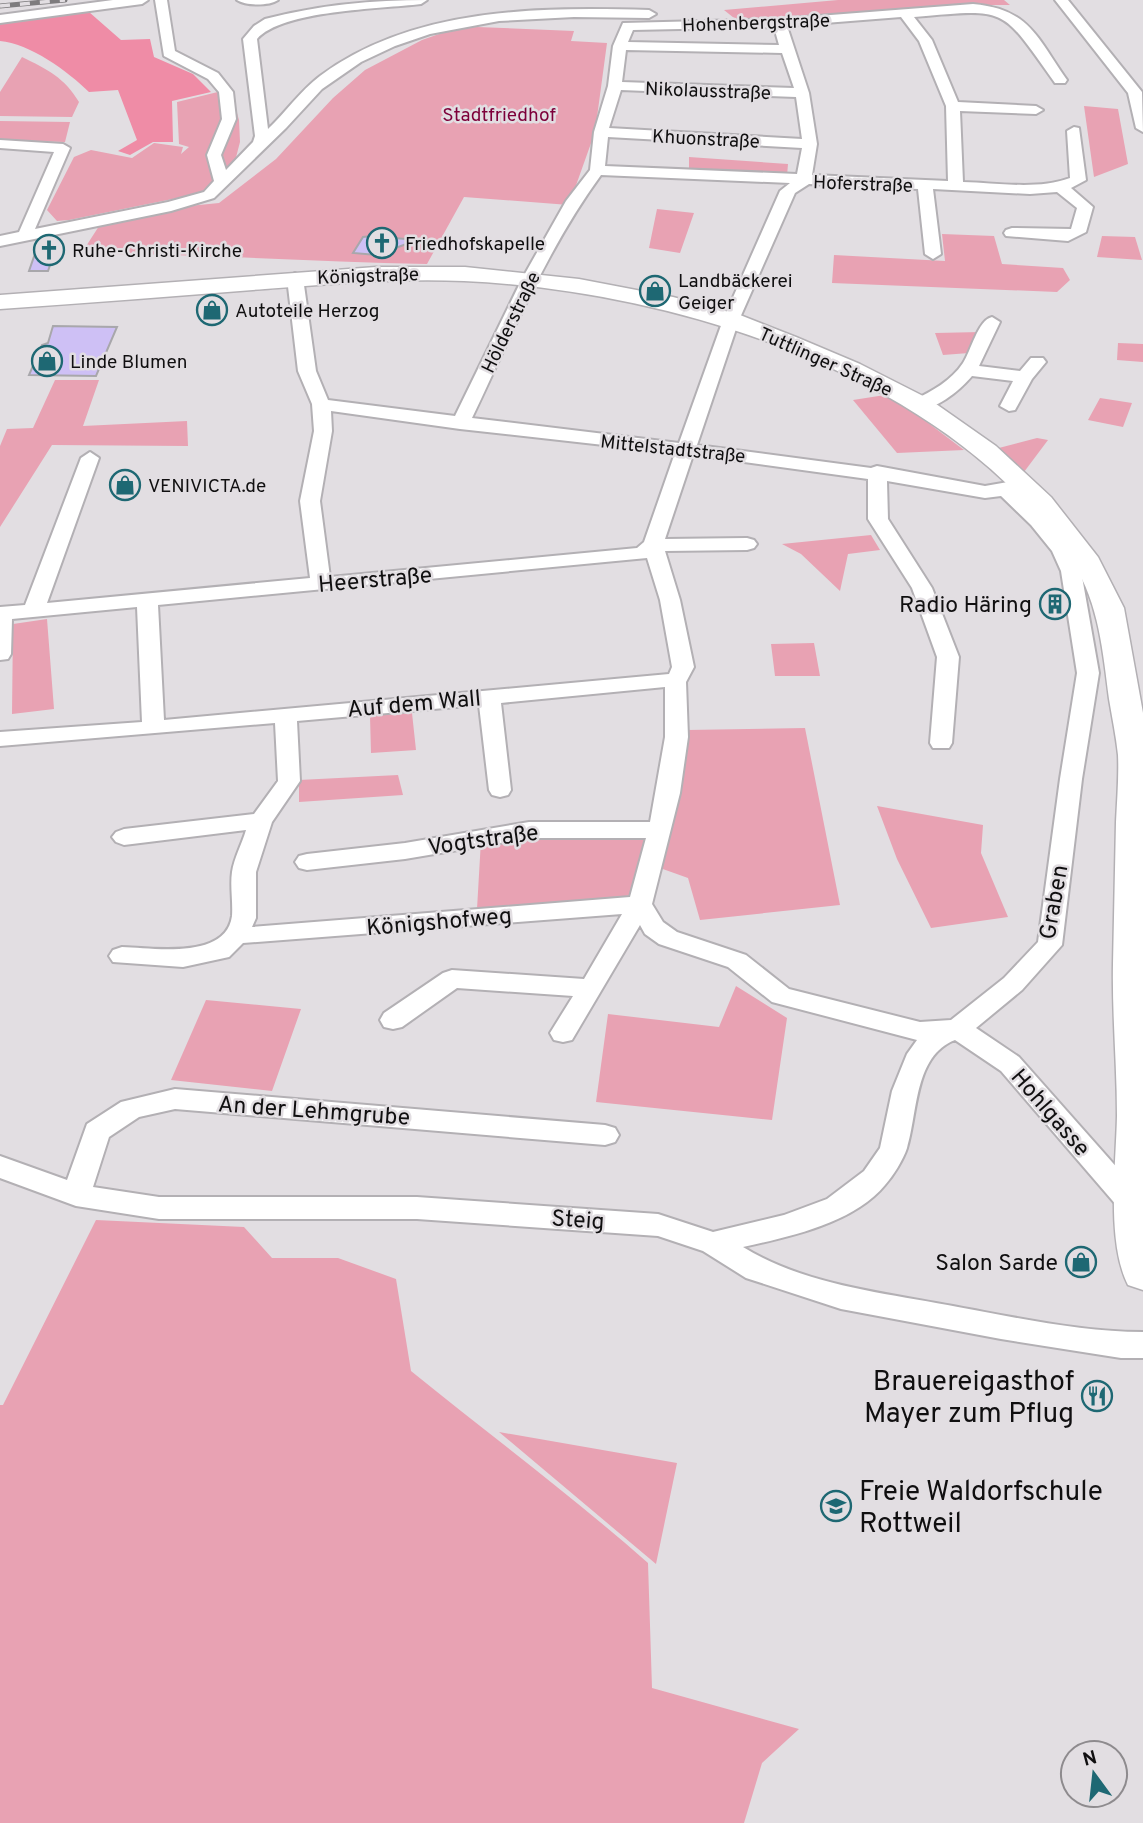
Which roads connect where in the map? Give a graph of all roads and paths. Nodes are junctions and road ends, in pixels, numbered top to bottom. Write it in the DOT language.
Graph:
graph roads {
  1 [pos="142,0"];
  2 [pos="161,0"];
  3 [pos="243,0"];
  4 [pos="272,0"];
  5 [pos="421,0"];
  6 [pos="1061,0"];
  7 [pos="904,13"];
  8 [pos="649,14"];
  9 [pos="0,19"];
  10 [pos="779,23"];
  11 [pos="620,46"];
  12 [pos="789,49"];
  13 [pos="1060,80"];
  14 [pos="615,86"];
  15 [pos="1139,92"];
  16 [pos="802,93"];
  17 [pos="953,106"];
  18 [pos="1036,110"];
  19 [pos="1143,128"];
  20 [pos="1074,131"];
  21 [pos="601,132"];
  22 [pos="260,143"];
  23 [pos="0,144"];
  24 [pos="810,144"];
  25 [pos="597,170"];
  26 [pos="803,181"];
  27 [pos="222,184"];
  28 [pos="925,185"];
  29 [pos="956,187"];
  30 [pos="1060,187"];
  31 [pos="27,228"];
  32 [pos="1012,233"];
  33 [pos="0,241"];
  34 [pos="933,254"];
  35 [pos="295,278"];
  36 [pos="530,279"];
  37 [pos="0,302"];
  38 [pos="732,320"];
  39 [pos="992,322"];
  40 [pos="1037,362"];
  41 [pos="970,370"];
  42 [pos="1024,377"];
  43 [pos="321,404"];
  44 [pos="920,404"];
  45 [pos="1009,406"];
  46 [pos="460,424"];
  47 [pos="688,449"];
  48 [pos="90,458"];
  49 [pos="877,472"];
  50 [pos="1015,488"];
  51 [pos="747,544"];
  52 [pos="653,545"];
  53 [pos="321,584"];
  54 [pos="147,600"];
  55 [pos="34,610"];
  56 [pos="1,613"];
  57 [pos="0,654"];
  58 [pos="675,680"];
  59 [pos="489,696"];
  60 [pos="286,715"];
  61 [pos="153,728"];
  62 [pos="0,739"];
  63 [pos="941,743"];
  64 [pos="500,789"];
  65 [pos="261,821"];
  66 [pos="660,830"];
  67 [pos="124,837"];
  68 [pos="307,862"];
  69 [pos="640,904"];
  70 [pos="237,934"];
  71 [pos="122,956"];
  72 [pos="591,988"];
  73 [pos="393,1020"];
  74 [pos="958,1029"];
  75 [pos="563,1032"];
  76 [pos="1140,1114"];
  77 [pos="605,1135"];
  78 [pos="0,1167"];
  79 [pos="76,1195"];
  80 [pos="1139,1199"];
  81 [pos="713,1243"];
  82 [pos="1143,1273"];
  83 [pos="1143,1345"];
  1 -- 9 [label="street"];
  2 -- 27 [label="street"];
  3 -- 4 [label="street"];
  5 -- 22 [label="street"];
  6 -- 15 [label="street"];
  7 -- 10 [label="street, Hohenbergstraße"];
  7 -- 13 [label="street, Hohenbergstraße"];
  7 -- 17 [label="street"];
  8 -- 22 [label="street"];
  10 -- 11 [label="street, Hohenbergstraße"];
  10 -- 12 [label="street"];
  11 -- 12 [label="street"];
  11 -- 14 [label="street"];
  12 -- 16 [label="street"];
  14 -- 16 [label="street, Nikolausstraße"];
  14 -- 21 [label="street"];
  15 -- 19 [label="street"];
  16 -- 24 [label="street"];
  17 -- 18 [label="street"];
  17 -- 29 [label="street"];
  20 -- 30 [label="street"];
  21 -- 24 [label="street, Khuonstraße"];
  21 -- 25 [label="street"];
  22 -- 27 [label="street"];
  23 -- 31 [label="street"];
  24 -- 26 [label="street"];
  25 -- 26 [label="street, Hoferstraße"];
  25 -- 36 [label="street, Hölderstraße"];
  26 -- 28 [label="street, Hoferstraße"];
  26 -- 38 [label="street"];
  27 -- 31 [label="street"];
  28 -- 29 [label="street, Hoferstraße"];
  28 -- 34 [label="street"];
  29 -- 30 [label="street, Hoferstraße"];
  30 -- 32 [label="street"];
  31 -- 33 [label="street"];
  35 -- 36 [label="street, Königstraße"];
  35 -- 37 [label="street, Königstraße"];
  35 -- 43 [label="street"];
  36 -- 38 [label="street, Königstraße"];
  36 -- 46 [label="street, Hölderstraße"];
  38 -- 44 [label="street, Tuttlinger Straße"];
  38 -- 47 [label="street"];
  39 -- 41 [label="street, Tuttlinger Straße"];
  40 -- 42 [label="street"];
  41 -- 42 [label="street"];
  41 -- 44 [label="street, Tuttlinger Straße"];
  42 -- 45 [label="street"];
  43 -- 46 [label="street, Mittelstadtstraße"];
  43 -- 53 [label="street"];
  44 -- 50 [label="street, Tuttlinger Straße"];
  46 -- 47 [label="street, Mittelstadtstraße"];
  47 -- 49 [label="street, Mittelstadtstraße"];
  47 -- 52 [label="street"];
  48 -- 55 [label="street"];
  49 -- 50 [label="street, Mittelstadtstraße"];
  49 -- 63 [label="street"];
  50 -- 74 [label="street, Graben"];
  50 -- 76 [label="street, Tuttlinger Straße"];
  51 -- 52 [label="street, Heerstraße"];
  52 -- 53 [label="street, Heerstraße"];
  52 -- 58 [label="street"];
  53 -- 54 [label="street, Heerstraße"];
  54 -- 55 [label="street, Heerstraße"];
  54 -- 61 [label="street"];
  55 -- 56 [label="street, Heerstraße"];
  56 -- 57 [label="street"];
  58 -- 59 [label="street, Auf dem Wall"];
  58 -- 66 [label="street"];
  59 -- 60 [label="street, Auf dem Wall"];
  59 -- 64 [label="street"];
  60 -- 61 [label="street, Auf dem Wall"];
  60 -- 65 [label="street"];
  61 -- 62 [label="street, Auf dem Wall"];
  65 -- 67 [label="street"];
  65 -- 70 [label="street"];
  66 -- 68 [label="street, Vogtstraße"];
  66 -- 69 [label="street"];
  69 -- 70 [label="street, Königshofweg"];
  69 -- 72 [label="street"];
  69 -- 74 [label="street"];
  70 -- 71 [label="street"];
  72 -- 73 [label="street"];
  72 -- 75 [label="street"];
  74 -- 80 [label="street, Hohlgasse"];
  74 -- 81 [label="street, Graben"];
  76 -- 80 [label="street, Tuttlinger Straße"];
  77 -- 79 [label="street, An der Lehmgrube"];
  78 -- 79 [label="street, Steig"];
  79 -- 81 [label="street, Steig"];
  80 -- 82 [label="street, Tuttlinger Straße"];
  81 -- 83 [label="street, Steig"];
}
